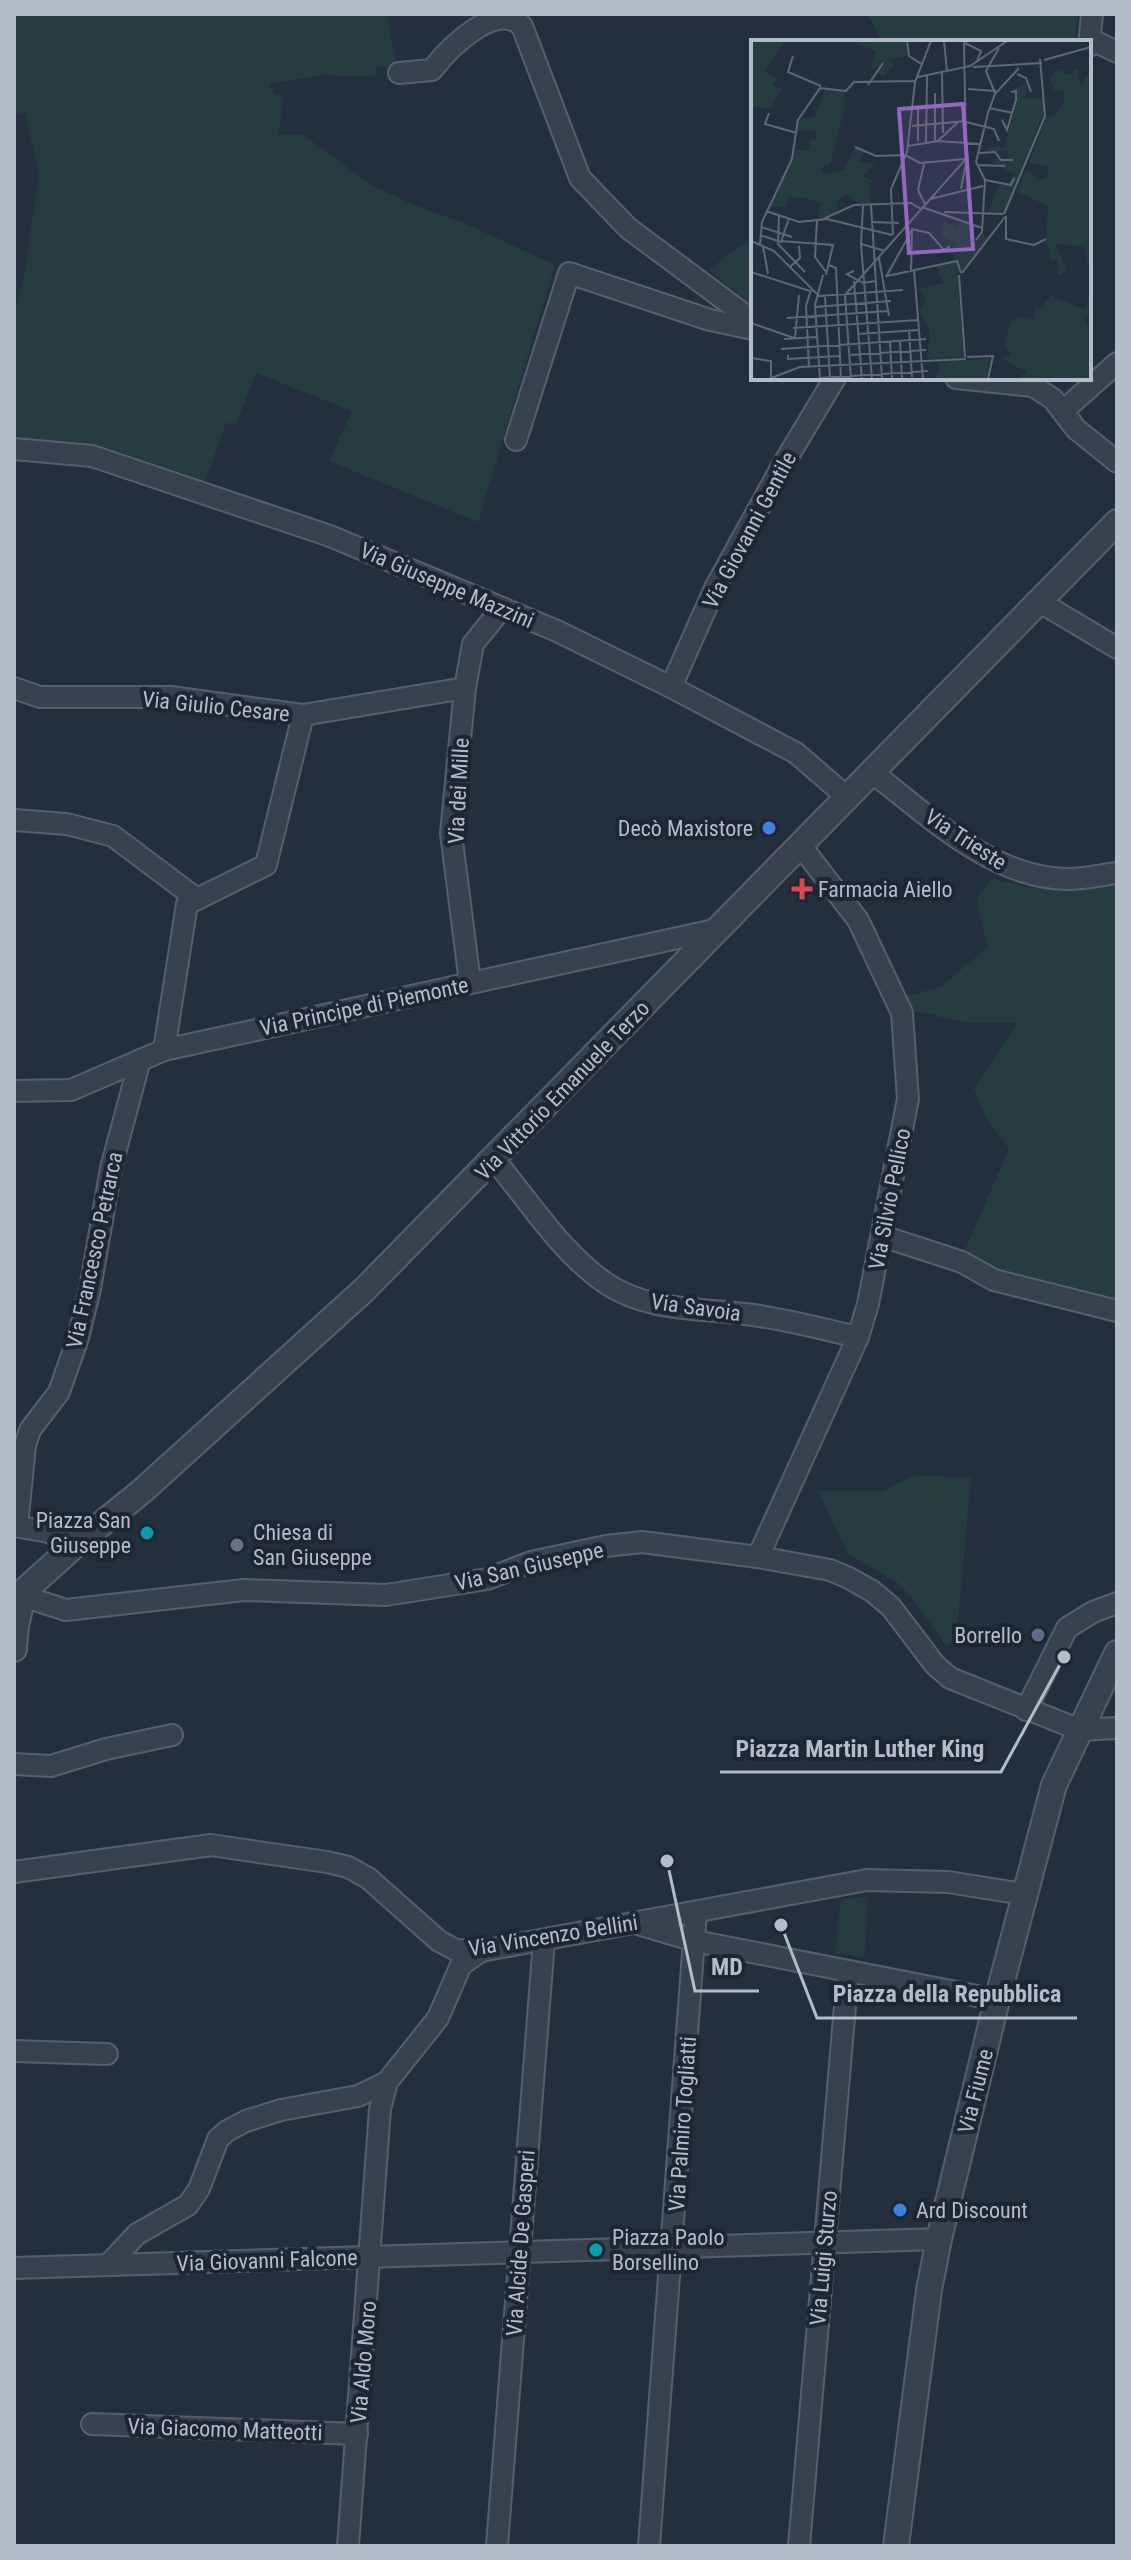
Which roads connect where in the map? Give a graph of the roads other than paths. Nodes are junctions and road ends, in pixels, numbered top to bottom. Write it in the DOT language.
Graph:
graph roads {
  1 [pos="1092,14"];
  2 [pos="1089,40"];
  3 [pos="1091,44"];
  4 [pos="1117,52"];
  5 [pos="399,73"];
  6 [pos="751,320"];
  7 [pos="751,329"];
  8 [pos="1117,363"];
  9 [pos="1091,378"];
  10 [pos="834,380"];
  11 [pos="975,380"];
  12 [pos="1087,380"];
  13 [pos="1058,396"];
  14 [pos="516,440"];
  15 [pos="14,449"];
  16 [pos="1117,462"];
  17 [pos="1117,522"];
  18 [pos="1040,602"];
  19 [pos="502,608"];
  20 [pos="1117,648"];
  21 [pos="671,687"];
  22 [pos="14,688"];
  23 [pos="465,688"];
  24 [pos="303,715"];
  25 [pos="873,773"];
  26 [pos="848,798"];
  27 [pos="14,820"];
  28 [pos="801,846"];
  29 [pos="1117,873"];
  30 [pos="197,899"];
  31 [pos="719,929"];
  32 [pos="470,983"];
  33 [pos="164,1050"];
  34 [pos="140,1060"];
  35 [pos="14,1091"];
  36 [pos="494,1159"];
  37 [pos="882,1236"];
  38 [pos="1117,1311"];
  39 [pos="858,1337"];
  40 [pos="16,1526"];
  41 [pos="74,1546"];
  42 [pos="758,1557"];
  43 [pos="24,1591"];
  44 [pos="1117,1603"];
  45 [pos="15,1633"];
  46 [pos="1117,1653"];
  47 [pos="1026,1710"];
  48 [pos="1117,1728"];
  49 [pos="1080,1730"];
  50 [pos="172,1735"];
  51 [pos="14,1764"];
  52 [pos="14,1872"];
  53 [pos="1024,1894"];
  54 [pos="696,1912"];
  55 [pos="633,1923"];
  56 [pos="544,1940"];
  57 [pos="695,1941"];
  58 [pos="481,1951"];
  59 [pos="848,1971"];
  60 [pos="997,2000"];
  61 [pos="14,2051"];
  62 [pos="107,2054"];
  63 [pos="387,2082"];
  64 [pos="939,2239"];
  65 [pos="825,2243"];
  66 [pos="673,2247"];
  67 [pos="519,2252"];
  68 [pos="371,2257"];
  69 [pos="109,2264"];
  70 [pos="14,2268"];
  71 [pos="92,2424"];
  72 [pos="357,2434"];
  73 [pos="348,2546"];
  74 [pos="497,2546"];
  75 [pos="649,2546"];
  76 [pos="799,2546"];
  77 [pos="896,2546"];
  1 -- 2 [label="street"];
  3 -- 4 [label="street"];
  5 -- 6 [label="street"];
  7 -- 14 [label="street"];
  8 -- 9 [label="street"];
  10 -- 21 [label="street, Via Giovanni Gentile"];
  11 -- 13 [label="street"];
  12 -- 13 [label="street"];
  13 -- 16 [label="street"];
  15 -- 19 [label="street, Via Giuseppe Mazzini"];
  17 -- 18 [label="street, Via Vittorio Emanuele Terzo"];
  18 -- 20 [label="street"];
  18 -- 25 [label="street, Via Vittorio Emanuele Terzo"];
  19 -- 21 [label="street, Via Giuseppe Mazzini"];
  19 -- 23 [label="street, Via dei Mille"];
  21 -- 26 [label="street, Via Giuseppe Mazzini"];
  22 -- 24 [label="street, Via Giulio Cesare"];
  23 -- 24 [label="street, Via Giulio Cesare"];
  23 -- 32 [label="street, Via dei Mille"];
  24 -- 30 [label="street"];
  25 -- 26 [label="street, Via Vittorio Emanuele Terzo"];
  25 -- 29 [label="street, Via Trieste"];
  26 -- 28 [label="street, Via Vittorio Emanuele Terzo"];
  27 -- 30 [label="street"];
  28 -- 31 [label="street, Via Vittorio Emanuele Terzo"];
  28 -- 37 [label="street, Via Silvio Pellico"];
  30 -- 33 [label="street"];
  31 -- 32 [label="street, Via Principe di Piemonte"];
  31 -- 36 [label="street, Via Vittorio Emanuele Terzo"];
  32 -- 33 [label="street, Via Principe di Piemonte"];
  33 -- 34 [label="street, Via Principe di Piemonte"];
  34 -- 35 [label="street, Via Principe di Piemonte"];
  34 -- 40 [label="street, Via Francesco Petrarca"];
  36 -- 39 [label="street, Via Savoia"];
  36 -- 41 [label="street, Via Vittorio Emanuele Terzo"];
  37 -- 38 [label="street"];
  37 -- 39 [label="street, Via Silvio Pellico"];
  39 -- 42 [label="street, Via Silvio Pellico"];
  40 -- 41 [label="street"];
  41 -- 43 [label="street, Via Vittorio Emanuele Terzo"];
  42 -- 43 [label="street, Via San Giuseppe"];
  42 -- 47 [label="street, Via San Giuseppe"];
  43 -- 45 [label="street"];
  44 -- 47 [label="street"];
  46 -- 49 [label="street, Via Fiume"];
  47 -- 49 [label="street, Via San Giuseppe"];
  48 -- 49 [label="street"];
  49 -- 53 [label="street, Via Fiume"];
  50 -- 51 [label="street"];
  52 -- 58 [label="street, Via Vincenzo Bellini"];
  53 -- 54 [label="street, Via Vincenzo Bellini"];
  53 -- 60 [label="street, Via Fiume"];
  54 -- 55 [label="street, Via Vincenzo Bellini"];
  54 -- 57 [label="street, Via Palmiro Togliatti"];
  55 -- 56 [label="street, Via Vincenzo Bellini"];
  55 -- 57 [label="street"];
  56 -- 58 [label="street, Via Vincenzo Bellini"];
  56 -- 67 [label="street, Via Alcide De Gasperi"];
  57 -- 59 [label="street"];
  57 -- 66 [label="street, Via Palmiro Togliatti"];
  58 -- 63 [label="street"];
  59 -- 60 [label="street"];
  59 -- 65 [label="street, Via Luigi Sturzo"];
  60 -- 64 [label="street, Via Fiume"];
  61 -- 62 [label="street"];
  63 -- 68 [label="street, Via Aldo Moro"];
  63 -- 69 [label="street"];
  64 -- 65 [label="street"];
  64 -- 77 [label="street, Via Fiume"];
  65 -- 66 [label="street"];
  65 -- 76 [label="street, Via Luigi Sturzo"];
  66 -- 67 [label="street, Via Giovanni Falcone"];
  66 -- 75 [label="street, Via Palmiro Togliatti"];
  67 -- 68 [label="street, Via Giovanni Falcone"];
  67 -- 74 [label="street, Via Alcide De Gasperi"];
  68 -- 69 [label="street, Via Giovanni Falcone"];
  68 -- 72 [label="street, Via Aldo Moro"];
  69 -- 70 [label="street, Via Giovanni Falcone"];
  71 -- 72 [label="street, Via Giacomo Matteotti"];
  72 -- 73 [label="street, Via Aldo Moro"];
}
